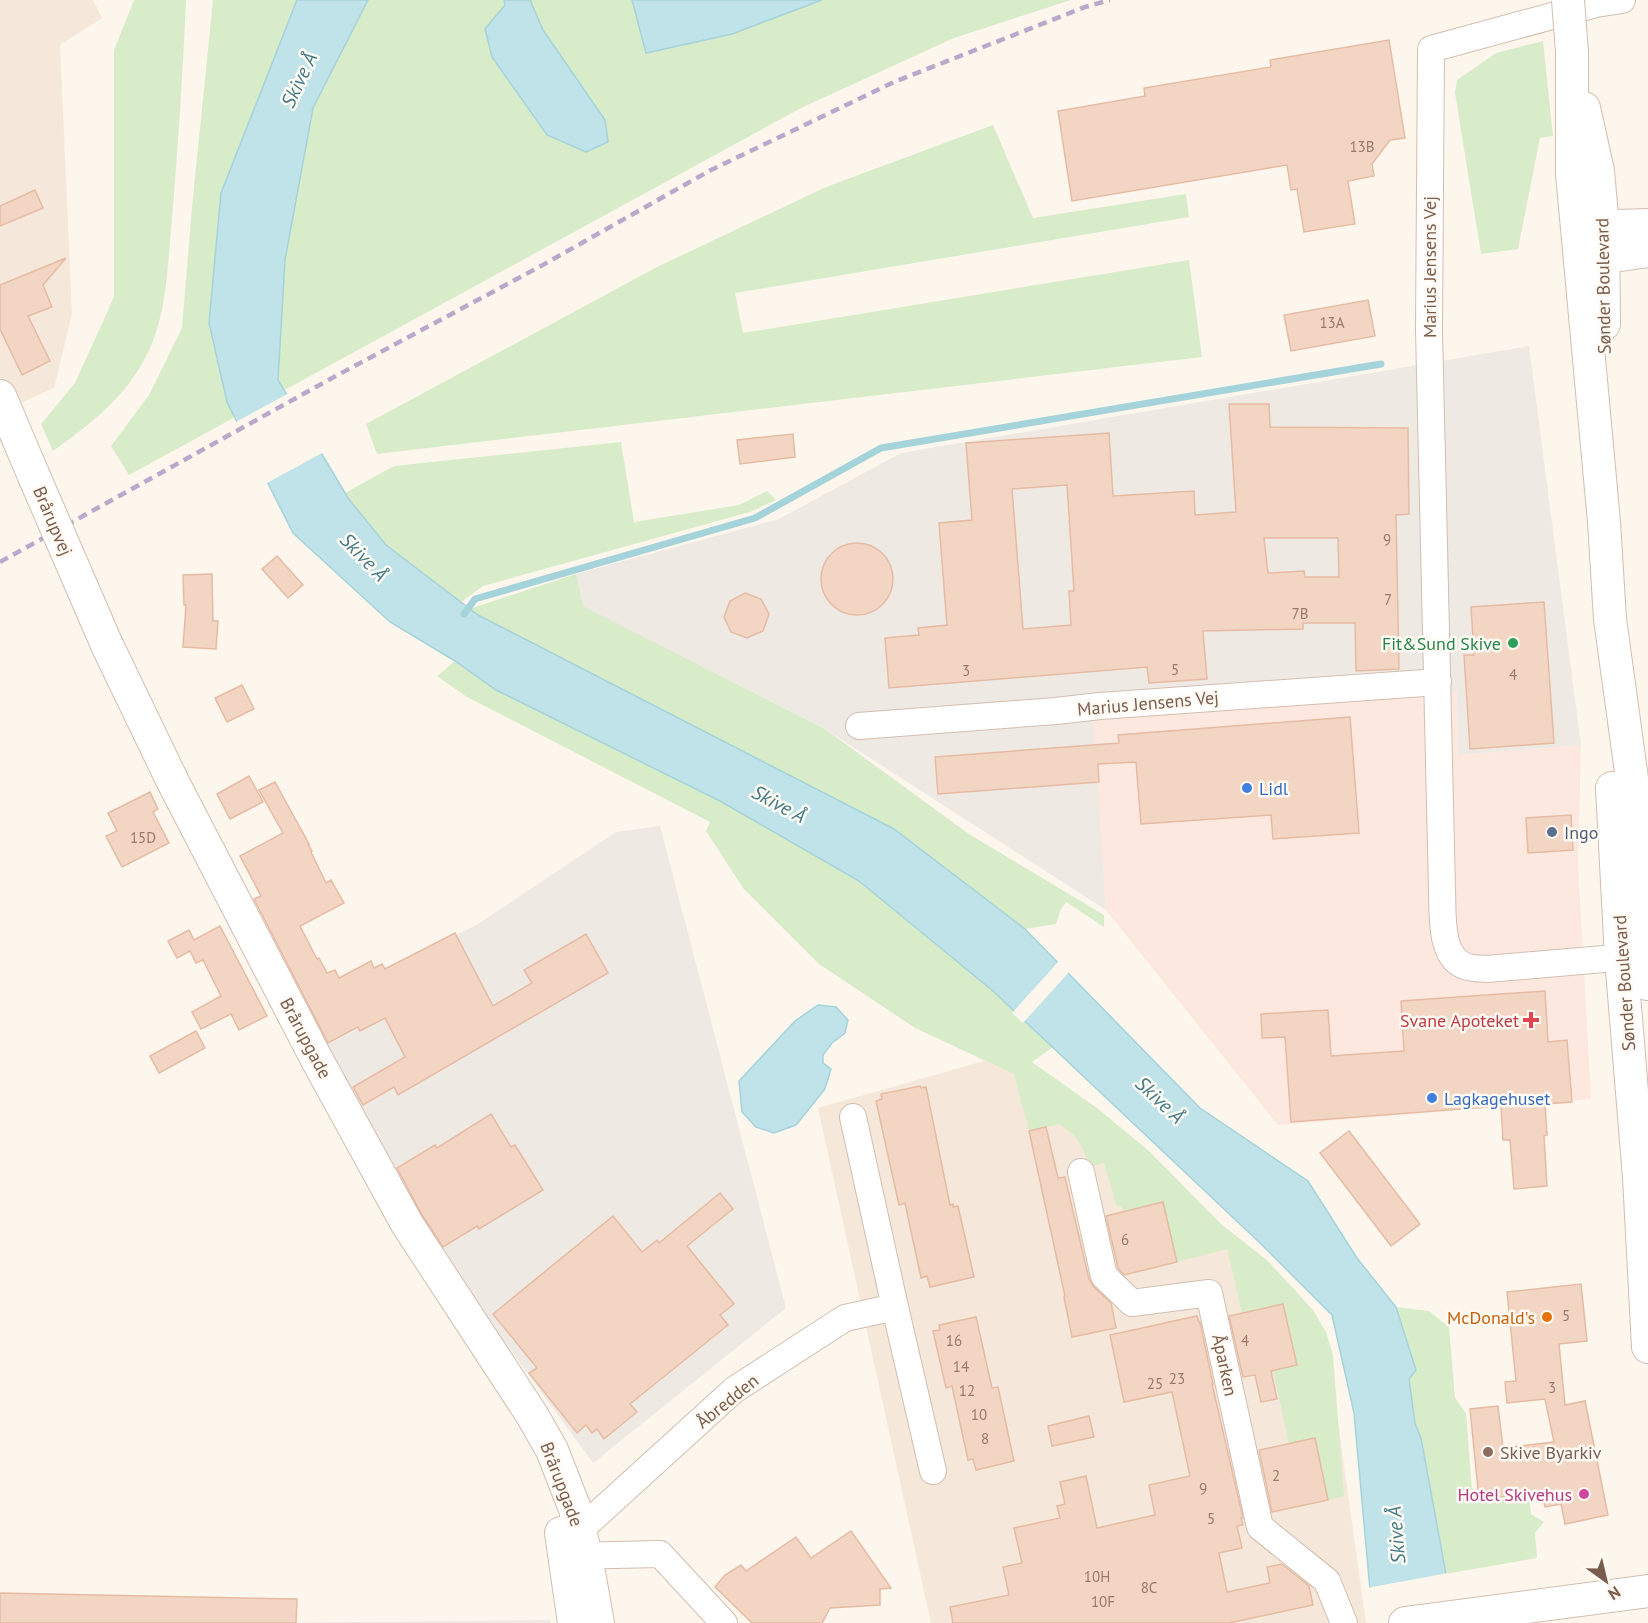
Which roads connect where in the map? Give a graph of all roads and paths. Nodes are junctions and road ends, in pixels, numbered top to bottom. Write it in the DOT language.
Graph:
graph roads {
  1 [pos="1568,0"];
  2 [pos="1622,0"];
  3 [pos="1648,225"];
  4 [pos="1591,243"];
  5 [pos="1648,251"];
  6 [pos="0,396"];
  7 [pos="107,645"];
  8 [pos="1438,682"];
  9 [pos="859,726"];
  10 [pos="1638,966"];
  11 [pos="853,1117"];
  12 [pos="1081,1172"];
  13 [pos="1644,1176"];
  14 [pos="895,1307"];
  15 [pos="1648,1347"];
  16 [pos="933,1471"];
  17 [pos="577,1547"];
  18 [pos="1648,1591"];
  19 [pos="574,1623"];
  20 [pos="598,1623"];
  21 [pos="724,1623"];
  22 [pos="1344,1623"];
  23 [pos="1405,1623"];
  1 -- 4 [label="street, Sønder Boulevard, bridge"];
  2 -- 8 [label="street, Marius Jensens Vej"];
  3 -- 4 [label="street"];
  4 -- 5 [label="street"];
  4 -- 10 [label="street, Sønder Boulevard"];
  6 -- 7 [label="street, Brårupvej, bridge"];
  7 -- 17 [label="street, Brårupgade"];
  8 -- 9 [label="street, Marius Jensens Vej"];
  8 -- 10 [label="street, Marius Jensens Vej"];
  10 -- 13 [label="street, Sønder Boulevard"];
  11 -- 14 [label="street"];
  12 -- 22 [label="street, Åparken"];
  13 -- 15 [label="street, Sønder Boulevard"];
  14 -- 16 [label="street"];
  14 -- 17 [label="street, Åbredden"];
  17 -- 19 [label="street, Brårupgade"];
  17 -- 20 [label="street, Brårupgade"];
  17 -- 21 [label="street"];
  18 -- 23 [label="street"];
}
